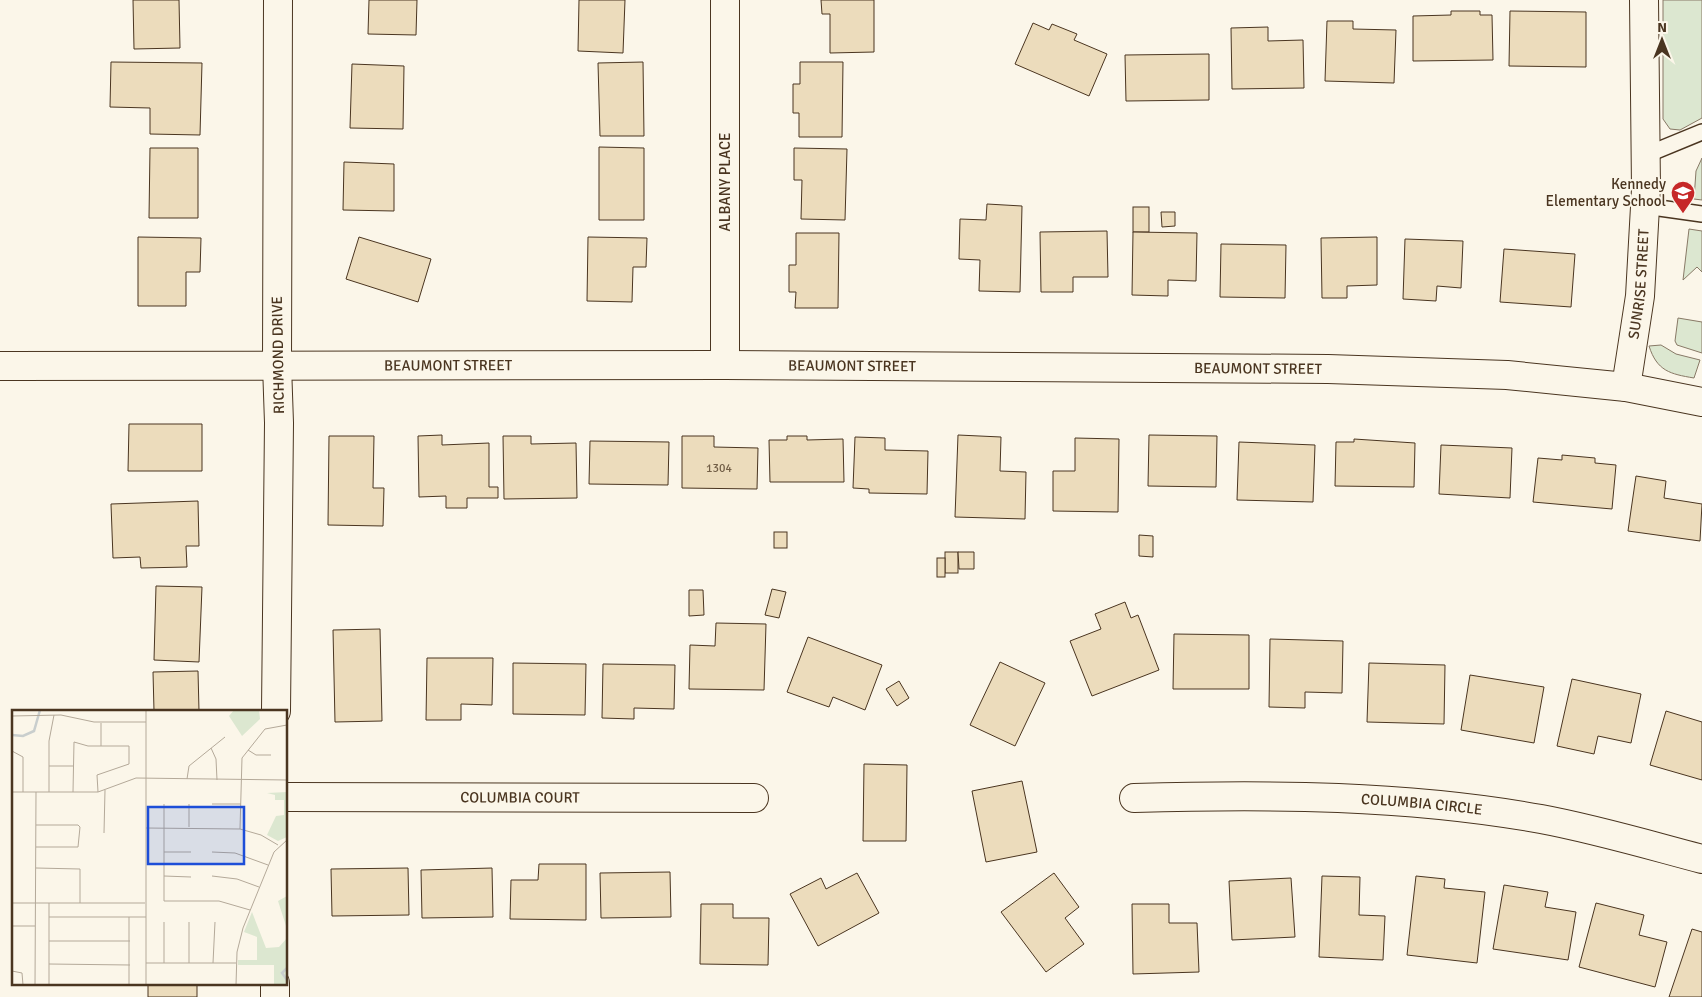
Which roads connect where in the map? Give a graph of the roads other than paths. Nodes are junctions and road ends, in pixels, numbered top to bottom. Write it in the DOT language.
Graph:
graph roads {
  1 [pos="278,0"];
  2 [pos="725,0"];
  3 [pos="1644,0"];
  4 [pos="1702,132"];
  5 [pos="1646,155"];
  6 [pos="1645,206"];
  7 [pos="1702,214"];
  8 [pos="277,365"];
  9 [pos="725,365"];
  10 [pos="0,366"];
  11 [pos="1626,387"];
  12 [pos="1702,402"];
  13 [pos="276,710"];
  14 [pos="288,798"];
  15 [pos="754,798"];
  16 [pos="1134,798"];
  17 [pos="1702,860"];
  18 [pos="275,984"];
  19 [pos="276,997"];
  1 -- 8 [label="street, RICHMOND DRIVE"];
  2 -- 9 [label="street, ALBANY PLACE"];
  3 -- 5 [label="street, SUNRISE STREET"];
  4 -- 5 [label="lane"];
  5 -- 6 [label="street, SUNRISE STREET"];
  6 -- 7 [label="lane"];
  6 -- 11 [label="street, SUNRISE STREET"];
  8 -- 9 [label="street, BEAUMONT STREET"];
  8 -- 10 [label="street, BEAUMONT STREET"];
  8 -- 13 [label="street, RICHMOND DRIVE"];
  9 -- 11 [label="street, BEAUMONT STREET"];
  11 -- 12 [label="street, BEAUMONT STREET"];
  14 -- 15 [label="street, COLUMBIA COURT"];
  16 -- 17 [label="street, COLUMBIA CIRCLE"];
  18 -- 19 [label="street"];
}
